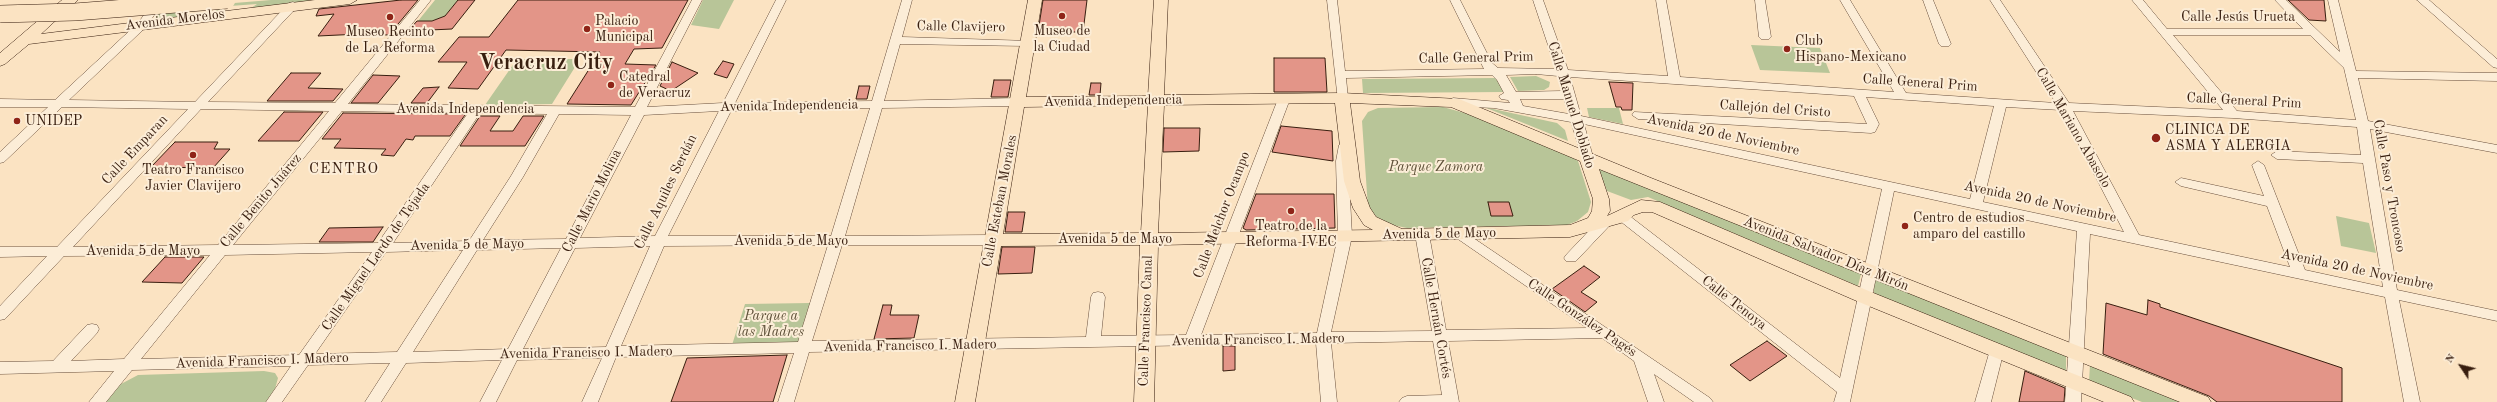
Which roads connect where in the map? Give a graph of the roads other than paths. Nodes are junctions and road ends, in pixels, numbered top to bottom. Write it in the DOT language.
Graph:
graph roads {
  1 [pos="71,0"];
  2 [pos="159,0"];
  3 [pos="226,0"];
  4 [pos="350,0"];
  5 [pos="426,0"];
  6 [pos="697,0"];
  7 [pos="781,0"];
  8 [pos="907,0"];
  9 [pos="1035,0"];
  10 [pos="1162,0"];
  11 [pos="1332,0"];
  12 [pos="1455,0"];
  13 [pos="1538,0"];
  14 [pos="1661,0"];
  15 [pos="1760,0"];
  16 [pos="1845,0"];
  17 [pos="1928,0"];
  18 [pos="1994,0"];
  19 [pos="2137,0"];
  20 [pos="2280,0"];
  21 [pos="2333,0"];
  22 [pos="2422,0"];
  23 [pos="293,5"];
  24 [pos="0,14"];
  25 [pos="143,24"];
  26 [pos="2164,32"];
  27 [pos="2312,32"];
  28 [pos="1765,37"];
  29 [pos="24,40"];
  30 [pos="895,40"];
  31 [pos="1027,43"];
  32 [pos="1945,44"];
  33 [pos="0,60"];
  34 [pos="2497,65"];
  35 [pos="2349,70"];
  36 [pos="1494,72"];
  37 [pos="1563,73"];
  38 [pos="1340,75"];
  39 [pos="2497,77"];
  40 [pos="1675,81"];
  41 [pos="1859,94"];
  42 [pos="1569,95"];
  43 [pos="1512,96"];
  44 [pos="1902,96"];
  45 [pos="1342,98"];
  46 [pos="1284,99"];
  47 [pos="1156,101"];
  48 [pos="1473,101"];
  49 [pos="1018,102"];
  50 [pos="1453,102"];
  51 [pos="0,103"];
  52 [pos="2001,103"];
  53 [pos="59,104"];
  54 [pos="876,105"];
  55 [pos="196,107"];
  56 [pos="727,107"];
  57 [pos="2064,107"];
  58 [pos="338,108"];
  59 [pos="556,109"];
  60 [pos="1519,109"];
  61 [pos="476,110"];
  62 [pos="639,111"];
  63 [pos="2233,114"];
  64 [pos="1638,115"];
  65 [pos="1576,119"];
  66 [pos="2363,124"];
  67 [pos="1347,133"];
  68 [pos="2497,149"];
  69 [pos="2277,155"];
  70 [pos="1587,157"];
  71 [pos="0,159"];
  72 [pos="2368,159"];
  73 [pos="2258,165"];
  74 [pos="2181,182"];
  75 [pos="1889,187"];
  76 [pos="2273,202"];
  77 [pos="1976,206"];
  78 [pos="1601,220"];
  79 [pos="2084,228"];
  80 [pos="1400,234"];
  81 [pos="1422,234"];
  82 [pos="1460,234"];
  83 [pos="1345,236"];
  84 [pos="1149,238"];
  85 [pos="2134,238"];
  86 [pos="1230,239"];
  87 [pos="992,240"];
  88 [pos="659,241"];
  89 [pos="835,241"];
  90 [pos="571,243"];
  91 [pos="473,245"];
  92 [pos="381,248"];
  93 [pos="220,250"];
  94 [pos="60,251"];
  95 [pos="0,252"];
  96 [pos="1571,258"];
  97 [pos="1870,272"];
  98 [pos="2300,275"];
  99 [pos="2393,295"];
  100 [pos="1098,297"];
  101 [pos="1865,297"];
  102 [pos="0,315"];
  103 [pos="2497,316"];
  104 [pos="92,329"];
  105 [pos="1603,333"];
  106 [pos="1440,337"];
  107 [pos="1323,338"];
  108 [pos="1191,341"];
  109 [pos="1147,342"];
  110 [pos="1093,343"];
  111 [pos="974,346"];
  112 [pos="802,347"];
  113 [pos="1997,350"];
  114 [pos="611,353"];
  115 [pos="2077,353"];
  116 [pos="513,354"];
  117 [pos="401,357"];
  118 [pos="1641,358"];
  119 [pos="305,359"];
  120 [pos="129,365"];
  121 [pos="57,366"];
  122 [pos="0,368"];
  123 [pos="2075,382"];
  124 [pos="1844,396"];
  125 [pos="1451,401"];
  126 [pos="97,402"];
  127 [pos="274,402"];
  128 [pos="373,402"];
  129 [pos="488,402"];
  130 [pos="590,402"];
  131 [pos="786,402"];
  132 [pos="965,402"];
  133 [pos="1144,402"];
  134 [pos="1329,402"];
  135 [pos="1407,402"];
  136 [pos="1656,402"];
  137 [pos="1704,402"];
  138 [pos="1983,402"];
  139 [pos="2073,402"];
  140 [pos="2124,402"];
  141 [pos="2201,402"];
  142 [pos="2412,402"];
  1 -- 29 [label="main road"];
  2 -- 25 [label="street"];
  3 -- 24 [label="main road, bridge"];
  4 -- 23 [label="main road, Avenida Morelos"];
  5 -- 58 [label="street, Calle Benito Juárez"];
  6 -- 62 [label="street, Calle Mario Molina"];
  7 -- 56 [label="street, Calle Aquiles Serdán"];
  8 -- 30 [label="street"];
  9 -- 31 [label="main road, Calle Esteban Morales"];
  10 -- 47 [label="main road, Calle Francisco Canal"];
  11 -- 38 [label="street"];
  12 -- 36 [label="street"];
  13 -- 37 [label="street, Calle Manuel Doblado"];
  14 -- 40 [label="street"];
  15 -- 28 [label="street"];
  16 -- 44 [label="street"];
  17 -- 32 [label="street"];
  18 -- 57 [label="street, Calle Mariano Abasolo"];
  19 -- 26 [label="street"];
  20 -- 27 [label="street"];
  21 -- 35 [label="street, Calle Paso y Troncoso"];
  22 -- 34 [label="street"];
  23 -- 25 [label="main road, Avenida Morelos"];
  23 -- 55 [label="street, Calle Emparan"];
  25 -- 29 [label="main road, Avenida Morelos"];
  25 -- 53 [label="street"];
  26 -- 27 [label="street, Calle Jesús Urueta"];
  26 -- 63 [label="street"];
  27 -- 35 [label="street"];
  29 -- 33 [label="main road"];
  30 -- 31 [label="street, Calle Clavijero"];
  30 -- 54 [label="street"];
  31 -- 49 [label="main road, Calle Esteban Morales"];
  35 -- 39 [label="street"];
  35 -- 66 [label="street, Calle Paso y Troncoso"];
  36 -- 37 [label="street, Calle General Prim"];
  36 -- 38 [label="street, Calle General Prim"];
  36 -- 43 [label="street"];
  37 -- 40 [label="street, Calle General Prim"];
  37 -- 42 [label="street, Calle Manuel Doblado"];
  38 -- 45 [label="street"];
  40 -- 41 [label="street, Calle General Prim"];
  41 -- 44 [label="street, Calle General Prim"];
  41 -- 64 [label="street, Callejón del Cristo"];
  42 -- 43 [label="street"];
  42 -- 65 [label="street, Calle Manuel Doblado"];
  43 -- 48 [label="street"];
  43 -- 60 [label="street"];
  44 -- 52 [label="street, Calle General Prim"];
  45 -- 46 [label="main road, Avenida Independencia"];
  45 -- 50 [label="main road, Avenida Independencia"];
  45 -- 67 [label="main road"];
  46 -- 47 [label="main road, Avenida Independencia"];
  46 -- 86 [label="street, Calle Melchor Ocampo"];
  47 -- 49 [label="main road, Avenida Independencia"];
  47 -- 84 [label="main road, Calle Francisco Canal"];
  48 -- 50 [label="street, Avenida Independencia"];
  48 -- 60 [label="street, Avenida Independencia"];
  49 -- 54 [label="street, Avenida Independencia"];
  49 -- 87 [label="main road, Calle Esteban Morales"];
  50 -- 70 [label="main road, Avenida Salvador Díaz Mirón"];
  51 -- 53 [label="street, Avenida Independencia"];
  52 -- 57 [label="street, Calle General Prim"];
  52 -- 77 [label="street"];
  53 -- 55 [label="street, Avenida Independencia"];
  53 -- 71 [label="street"];
  54 -- 56 [label="street, Avenida Independencia"];
  54 -- 89 [label="street"];
  55 -- 58 [label="street, Avenida Independencia"];
  55 -- 94 [label="street, Calle Emparan"];
  56 -- 62 [label="street, Avenida Independencia"];
  56 -- 88 [label="street, Calle Aquiles Serdán"];
  57 -- 63 [label="street, Calle General Prim"];
  57 -- 85 [label="street, Calle Mariano Abasolo"];
  58 -- 61 [label="street, Avenida Independencia"];
  58 -- 93 [label="street, Calle Benito Juárez"];
  59 -- 61 [label="street, Avenida Independencia"];
  59 -- 62 [label="street, Avenida Independencia"];
  59 -- 91 [label="street"];
  60 -- 65 [label="street, Avenida Independencia"];
  61 -- 92 [label="street, Calle Miguel Lerdo de Tejada"];
  62 -- 90 [label="street, Calle Mario Molina"];
  63 -- 66 [label="street, Calle General Prim"];
  65 -- 70 [label="street, Calle Manuel Doblado"];
  65 -- 75 [label="street, Avenida 20 de Noviembre"];
  66 -- 68 [label="street, Calle General Prim"];
  66 -- 72 [label="street, Calle Paso y Troncoso"];
  67 -- 80 [label="main road"];
  67 -- 83 [label="street"];
  69 -- 72 [label="street"];
  70 -- 78 [label="main road, Calle Manuel Doblado"];
  70 -- 97 [label="main road, Avenida Salvador Díaz Mirón"];
  72 -- 99 [label="street, Calle Paso y Troncoso"];
  73 -- 76 [label="street"];
  74 -- 76 [label="street"];
  75 -- 77 [label="street, Avenida 20 de Noviembre"];
  75 -- 97 [label="street"];
  76 -- 98 [label="street"];
  77 -- 79 [label="street, Avenida 20 de Noviembre"];
  78 -- 82 [label="main road, Avenida 5 de Mayo"];
  78 -- 96 [label="street"];
  78 -- 101 [label="main road, Avenida Salvador Díaz Mirón"];
  78 -- 124 [label="street, Calle Tenoya"];
  79 -- 85 [label="street, Avenida 20 de Noviembre"];
  79 -- 115 [label="street"];
  80 -- 81 [label="main road, Avenida 5 de Mayo"];
  80 -- 83 [label="main road, Avenida 5 de Mayo"];
  81 -- 82 [label="main road, Avenida 5 de Mayo"];
  81 -- 106 [label="street, Calle Hernán Cortés"];
  82 -- 105 [label="street, Calle González Pagés"];
  83 -- 86 [label="main road, Avenida 5 de Mayo"];
  83 -- 107 [label="street"];
  84 -- 86 [label="main road, Avenida 5 de Mayo"];
  84 -- 87 [label="main road, Avenida 5 de Mayo"];
  84 -- 109 [label="main road, Calle Francisco Canal"];
  85 -- 98 [label="street, Avenida 20 de Noviembre"];
  86 -- 108 [label="street, Calle Melchor Ocampo"];
  87 -- 89 [label="street, Avenida 5 de Mayo"];
  87 -- 111 [label="main road, Calle Esteban Morales"];
  88 -- 89 [label="street, Avenida 5 de Mayo"];
  88 -- 90 [label="street, Avenida 5 de Mayo"];
  88 -- 114 [label="street, Calle Aquiles Serdán"];
  89 -- 112 [label="street"];
  90 -- 91 [label="street, Avenida 5 de Mayo"];
  90 -- 116 [label="street, Calle Mario Molina"];
  91 -- 92 [label="street, Avenida 5 de Mayo"];
  91 -- 117 [label="street"];
  92 -- 93 [label="street, Avenida 5 de Mayo"];
  92 -- 119 [label="street, Calle Miguel Lerdo de Tejada"];
  93 -- 94 [label="street, Avenida 5 de Mayo"];
  93 -- 120 [label="street, Calle Benito Juárez"];
  94 -- 95 [label="street, Avenida 5 de Mayo"];
  94 -- 102 [label="street, Calle Emparan"];
  97 -- 101 [label="street"];
  97 -- 115 [label="main road, Avenida Salvador Díaz Mirón"];
  98 -- 99 [label="street, Avenida 20 de Noviembre"];
  99 -- 103 [label="street, Avenida 20 de Noviembre"];
  99 -- 142 [label="street, Calle Paso y Troncoso"];
  100 -- 110 [label="street"];
  101 -- 113 [label="main road, Avenida Salvador Díaz Mirón"];
  101 -- 124 [label="street"];
  104 -- 121 [label="street"];
  105 -- 106 [label="street, Avenida Francisco I. Madero"];
  105 -- 118 [label="street, Calle González Pagés"];
  106 -- 107 [label="street, Avenida Francisco I. Madero"];
  106 -- 125 [label="street, Calle Hernán Cortés"];
  107 -- 108 [label="street, Avenida Francisco I. Madero"];
  107 -- 134 [label="street"];
  108 -- 109 [label="street, Avenida Francisco I. Madero"];
  109 -- 110 [label="street, Avenida Francisco I. Madero"];
  109 -- 133 [label="main road, Calle Francisco Canal"];
  110 -- 111 [label="street, Avenida Francisco I. Madero"];
  111 -- 112 [label="street, Avenida Francisco I. Madero"];
  111 -- 132 [label="main road, Calle Esteban Morales"];
  112 -- 114 [label="street, Avenida Francisco I. Madero"];
  112 -- 131 [label="street"];
  113 -- 123 [label="main road, Avenida Salvador Díaz Mirón"];
  113 -- 138 [label="street"];
  114 -- 116 [label="street, Avenida Francisco I. Madero"];
  114 -- 130 [label="street, Calle Aquiles Serdán"];
  115 -- 123 [label="street"];
  115 -- 141 [label="main road, Avenida Salvador Díaz Mirón"];
  116 -- 117 [label="street, Avenida Francisco I. Madero"];
  116 -- 129 [label="street, Calle Mario Molina"];
  117 -- 119 [label="street, Avenida Francisco I. Madero"];
  117 -- 128 [label="street"];
  118 -- 136 [label="street"];
  118 -- 137 [label="street, Calle González Pagés"];
  119 -- 120 [label="street, Avenida Francisco I. Madero"];
  119 -- 127 [label="street, Calle Miguel Lerdo de Tejada"];
  120 -- 121 [label="street, Avenida Francisco I. Madero"];
  120 -- 126 [label="street, Calle Benito Juárez"];
  121 -- 122 [label="street, Avenida Francisco I. Madero"];
  123 -- 139 [label="street"];
  123 -- 140 [label="main road, Avenida Salvador Díaz Mirón"];
  125 -- 135 [label="street"];
}
